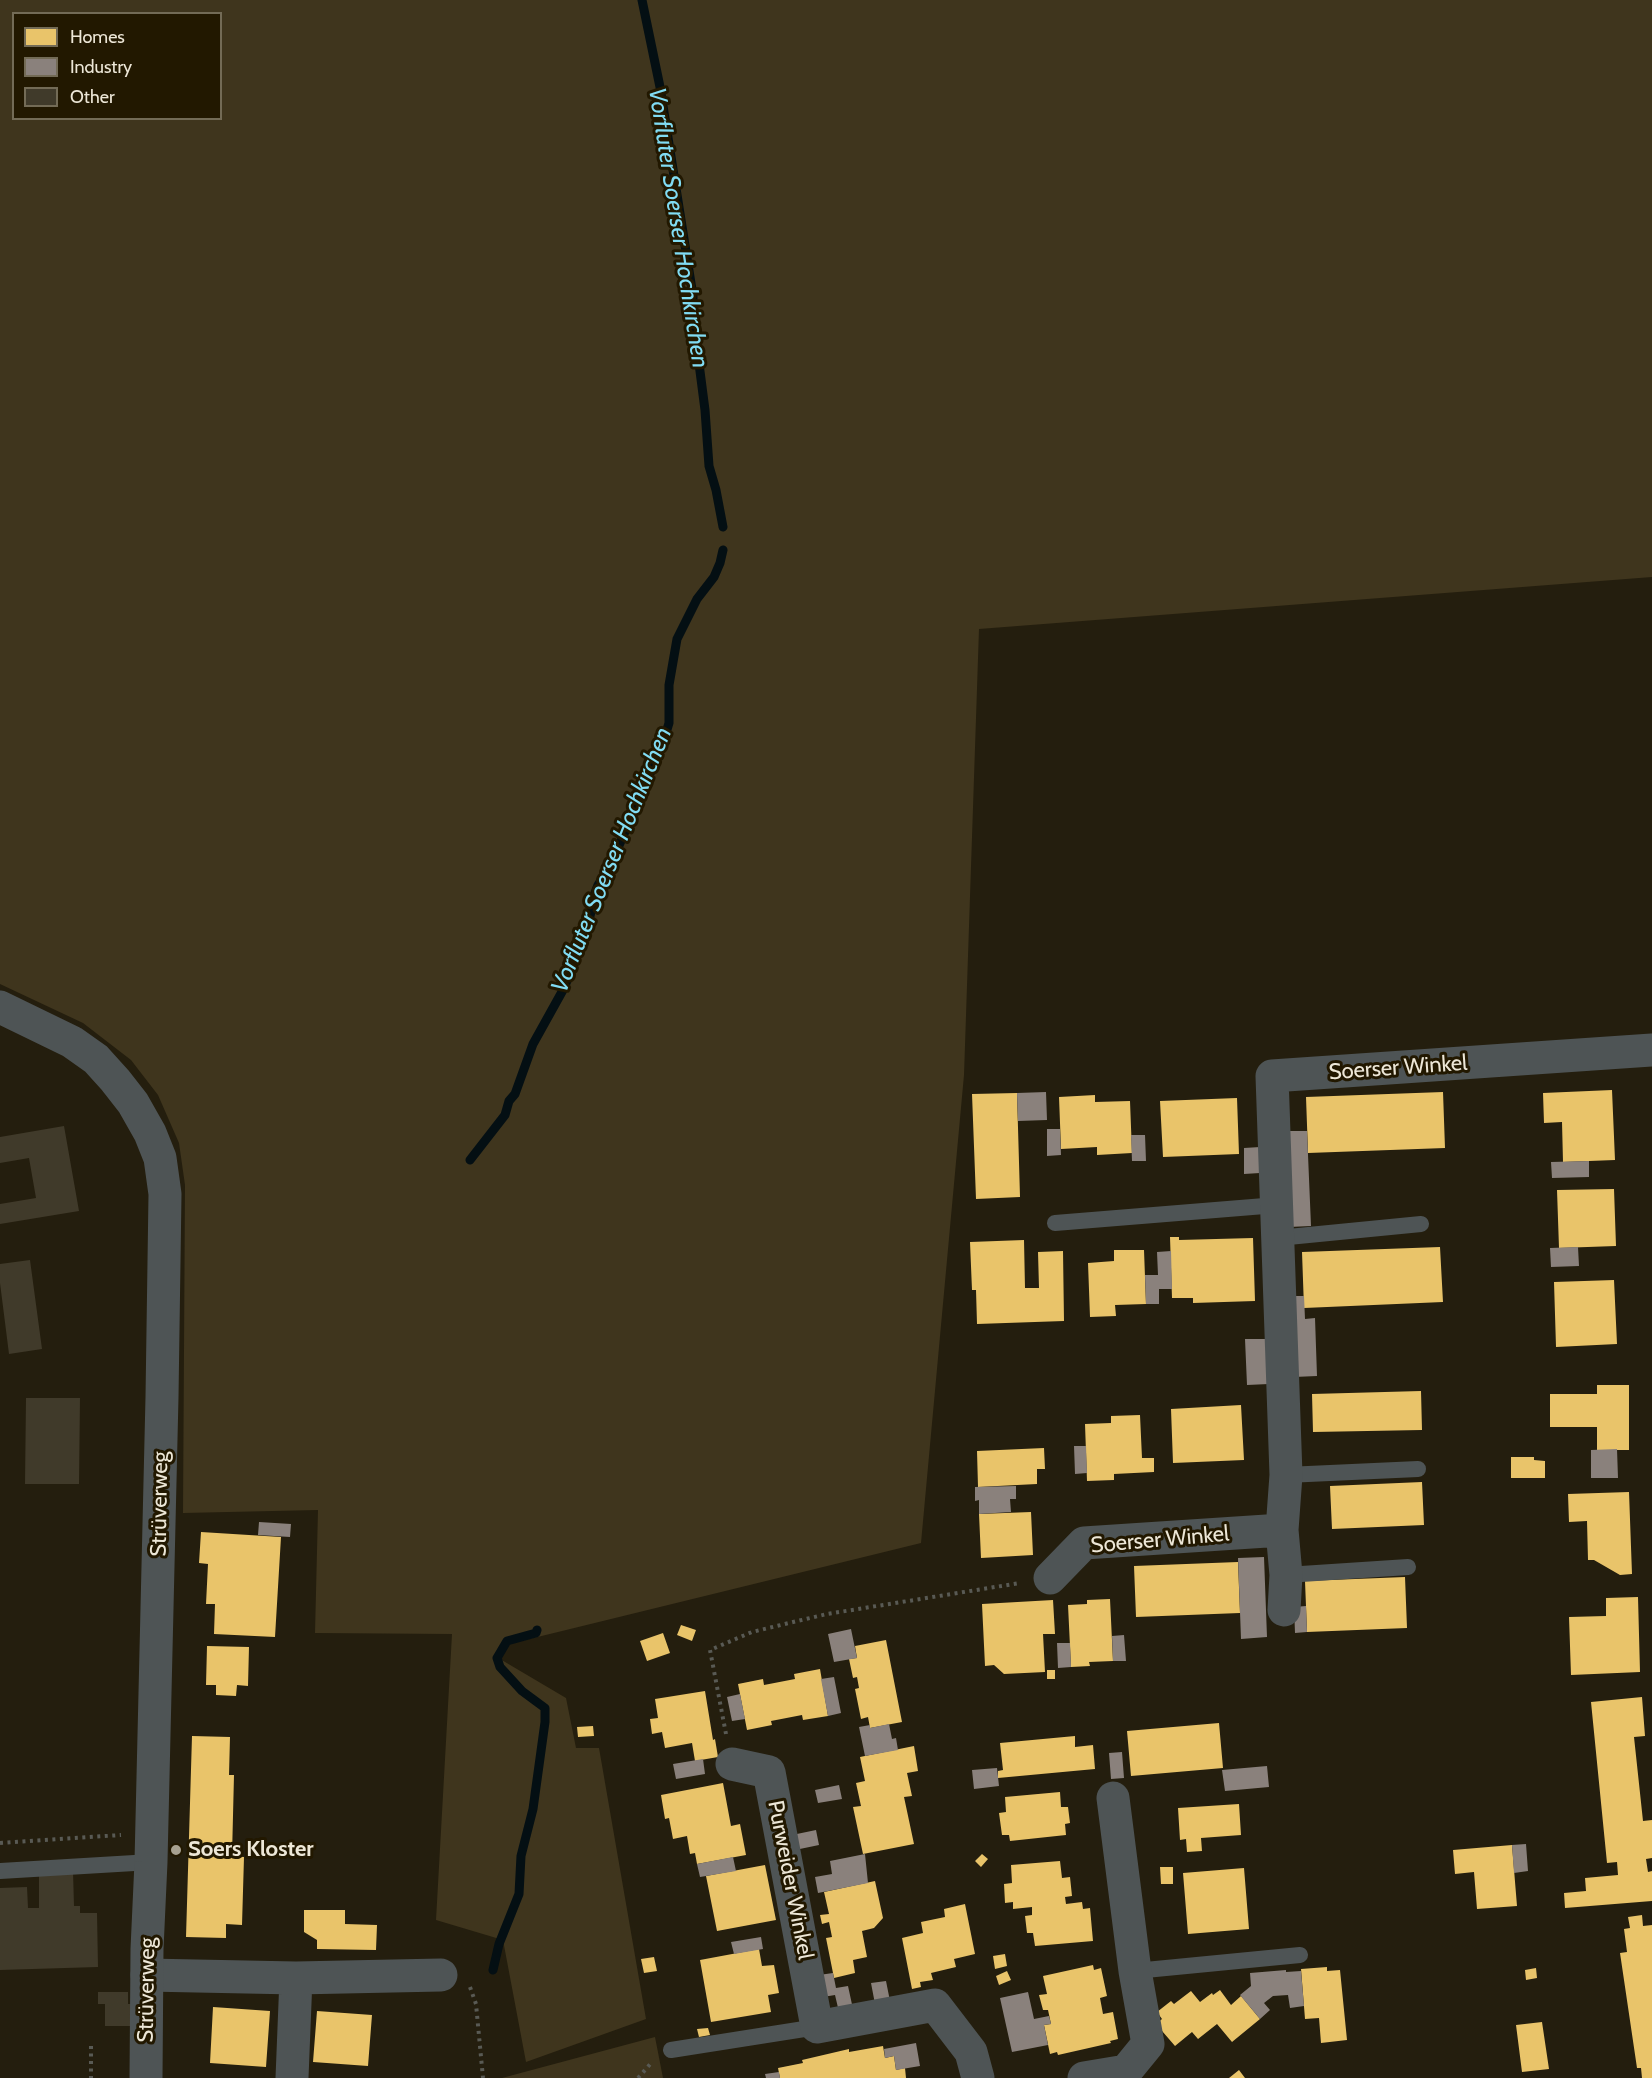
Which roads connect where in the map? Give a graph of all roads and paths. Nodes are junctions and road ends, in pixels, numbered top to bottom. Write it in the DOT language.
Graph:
graph roads {
  1 [pos="0,1007"];
  2 [pos="1652,1050"];
  3 [pos="1277,1205"];
  4 [pos="1055,1223"];
  5 [pos="1421,1224"];
  6 [pos="1278,1238"];
  7 [pos="1418,1469"];
  8 [pos="1286,1475"];
  9 [pos="1282,1530"];
  10 [pos="1408,1567"];
  11 [pos="1286,1575"];
  12 [pos="1050,1578"];
  13 [pos="1284,1611"];
  14 [pos="732,1764"];
  15 [pos="1113,1798"];
  16 [pos="0,1843"];
  17 [pos="151,1848"];
  18 [pos="0,1871"];
  19 [pos="1300,1955"];
  20 [pos="1135,1971"];
  21 [pos="147,1975"];
  22 [pos="441,1975"];
  23 [pos="296,1978"];
  24 [pos="817,2027"];
  25 [pos="91,2046"];
  26 [pos="671,2050"];
  27 [pos="91,2078"];
  28 [pos="146,2078"];
  29 [pos="292,2078"];
  30 [pos="483,2078"];
  31 [pos="978,2078"];
  32 [pos="1084,2078"];
  1 -- 17 [label="street, Strüverweg"];
  2 -- 3 [label="street, Soerser Winkel"];
  3 -- 4 [label="lane"];
  3 -- 6 [label="street, Soerser Winkel"];
  5 -- 6 [label="lane"];
  6 -- 8 [label="street, Soerser Winkel"];
  7 -- 8 [label="lane"];
  8 -- 9 [label="street, Soerser Winkel"];
  9 -- 11 [label="street, Soerser Winkel"];
  9 -- 12 [label="street, Soerser Winkel"];
  10 -- 11 [label="lane"];
  11 -- 13 [label="street, Soerser Winkel"];
  12 -- 14 [label="path"];
  14 -- 24 [label="street, Purweider Winkel"];
  15 -- 20 [label="street"];
  16 -- 17 [label="path"];
  17 -- 18 [label="lane"];
  17 -- 21 [label="street, Strüverweg"];
  19 -- 20 [label="lane"];
  20 -- 32 [label="street"];
  21 -- 23 [label="street"];
  21 -- 28 [label="street, Strüverweg"];
  22 -- 23 [label="street"];
  22 -- 30 [label="path"];
  23 -- 29 [label="street"];
  24 -- 26 [label="lane"];
  24 -- 31 [label="street"];
  25 -- 27 [label="path"];
}
